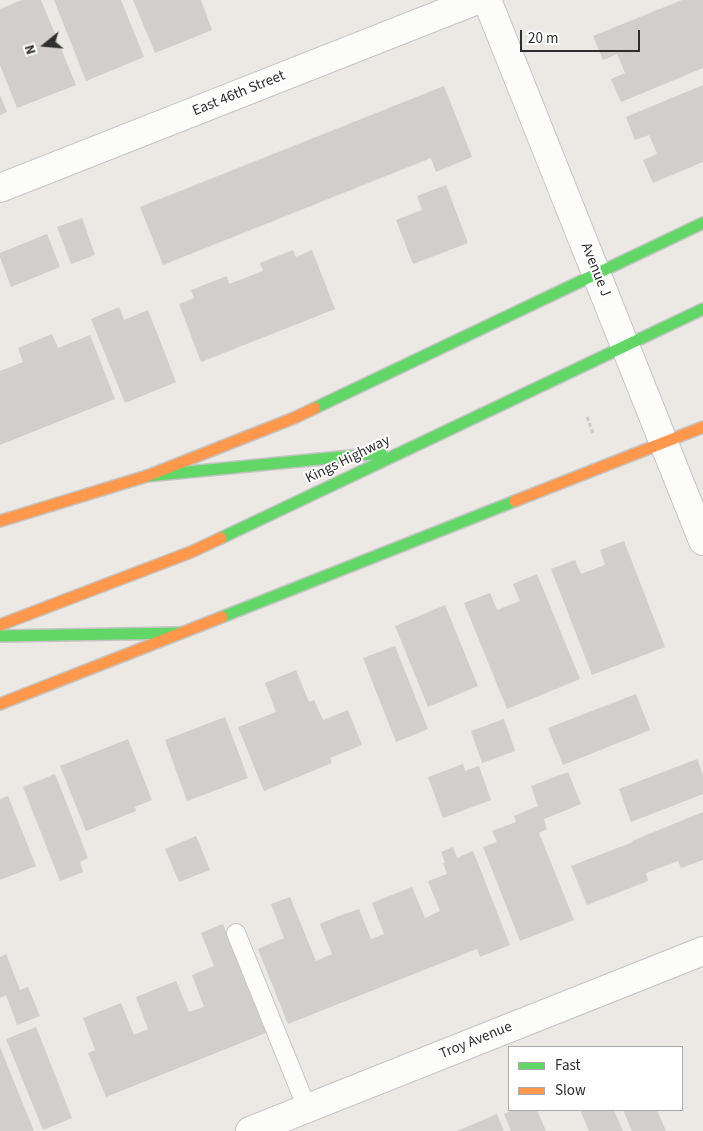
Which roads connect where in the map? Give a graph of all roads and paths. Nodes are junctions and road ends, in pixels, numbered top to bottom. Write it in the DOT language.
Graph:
graph roads {
  1 [pos="477,0"];
  2 [pos="487,0"];
  3 [pos="0,188"];
  4 [pos="703,223"];
  5 [pos="596,273"];
  6 [pos="703,309"];
  7 [pos="626,346"];
  8 [pos="703,427"];
  9 [pos="664,443"];
  10 [pos="400,452"];
  11 [pos="147,476"];
  12 [pos="0,522"];
  13 [pos="703,541"];
  14 [pos="0,625"];
  15 [pos="180,633"];
  16 [pos="0,636"];
  17 [pos="0,704"];
  18 [pos="236,933"];
  19 [pos="703,951"];
  20 [pos="307,1108"];
  21 [pos="250,1131"];
  1 -- 3 [label="street, East 46th Street"];
  2 -- 5 [label="street, Avenue J"];
  4 -- 5 [label="street"];
  5 -- 7 [label="street, Avenue J"];
  5 -- 11 [label="street"];
  6 -- 7 [label="street, Kings Highway"];
  7 -- 9 [label="street, Avenue J"];
  7 -- 10 [label="street, Kings Highway"];
  8 -- 9 [label="street"];
  9 -- 13 [label="street, Avenue J"];
  9 -- 15 [label="street"];
  10 -- 11 [label="street"];
  10 -- 14 [label="street, Kings Highway"];
  11 -- 12 [label="street"];
  15 -- 16 [label="street"];
  15 -- 17 [label="street"];
  18 -- 20 [label="lane"];
  19 -- 20 [label="street, Troy Avenue"];
  20 -- 21 [label="street, Troy Avenue"];
}
